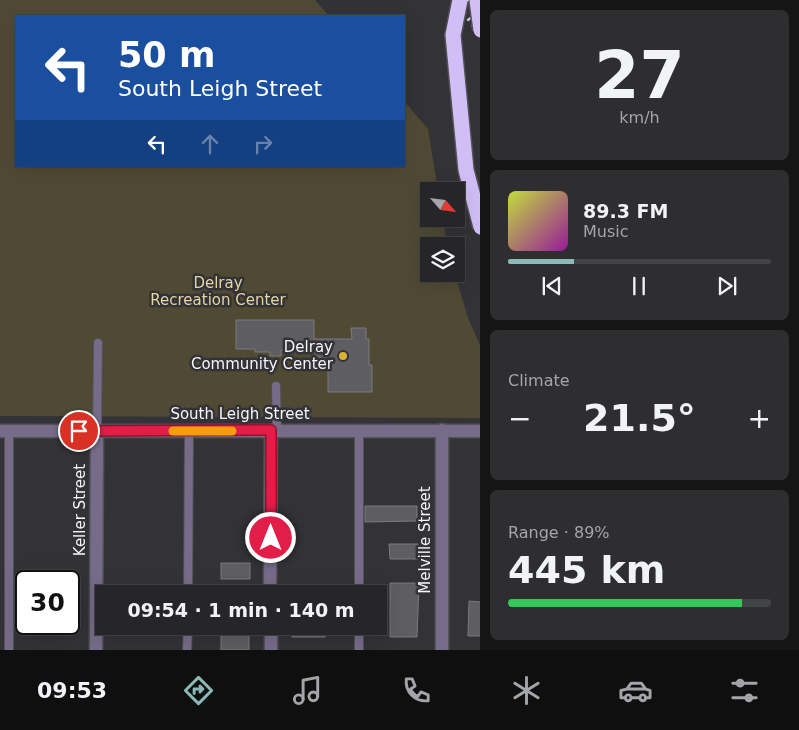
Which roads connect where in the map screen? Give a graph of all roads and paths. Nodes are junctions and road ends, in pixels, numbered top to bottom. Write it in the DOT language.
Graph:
graph roads {
  1 [pos="460,0"];
  2 [pos="477,0"];
  3 [pos="480,30"];
  4 [pos="480,227"];
  5 [pos="98,343"];
  6 [pos="276,386"];
  7 [pos="274,430"];
  8 [pos="359,430"];
  9 [pos="442,430"];
  10 [pos="5,431"];
  11 [pos="97,431"];
  12 [pos="189,431"];
  13 [pos="480,431"];
  14 [pos="188,585"];
  15 [pos="270,585"];
  16 [pos="359,585"];
  17 [pos="188,635"];
  18 [pos="271,635"];
  19 [pos="359,635"];
  20 [pos="9,650"];
  21 [pos="96,650"];
  22 [pos="188,650"];
  23 [pos="271,650"];
  24 [pos="359,650"];
  25 [pos="442,650"];
  1 -- 4 [label="highway, bridge"];
  2 -- 3 [label="highway, bridge"];
  5 -- 11 [label="lane"];
  6 -- 7 [label="lane"];
  7 -- 8 [label="street, South Leigh Street"];
  7 -- 12 [label="street, South Leigh Street"];
  7 -- 15 [label="street"];
  8 -- 9 [label="street, South Leigh Street"];
  8 -- 16 [label="lane"];
  9 -- 13 [label="street, South Leigh Street"];
  9 -- 25 [label="street, Melville Street"];
  10 -- 11 [label="street, South Leigh Street"];
  10 -- 20 [label="lane"];
  11 -- 12 [label="street, South Leigh Street"];
  11 -- 21 [label="street, Keller Street"];
  12 -- 14 [label="lane"];
  17 -- 22 [label="lane"];
  18 -- 23 [label="street"];
  19 -- 24 [label="lane"];
}
